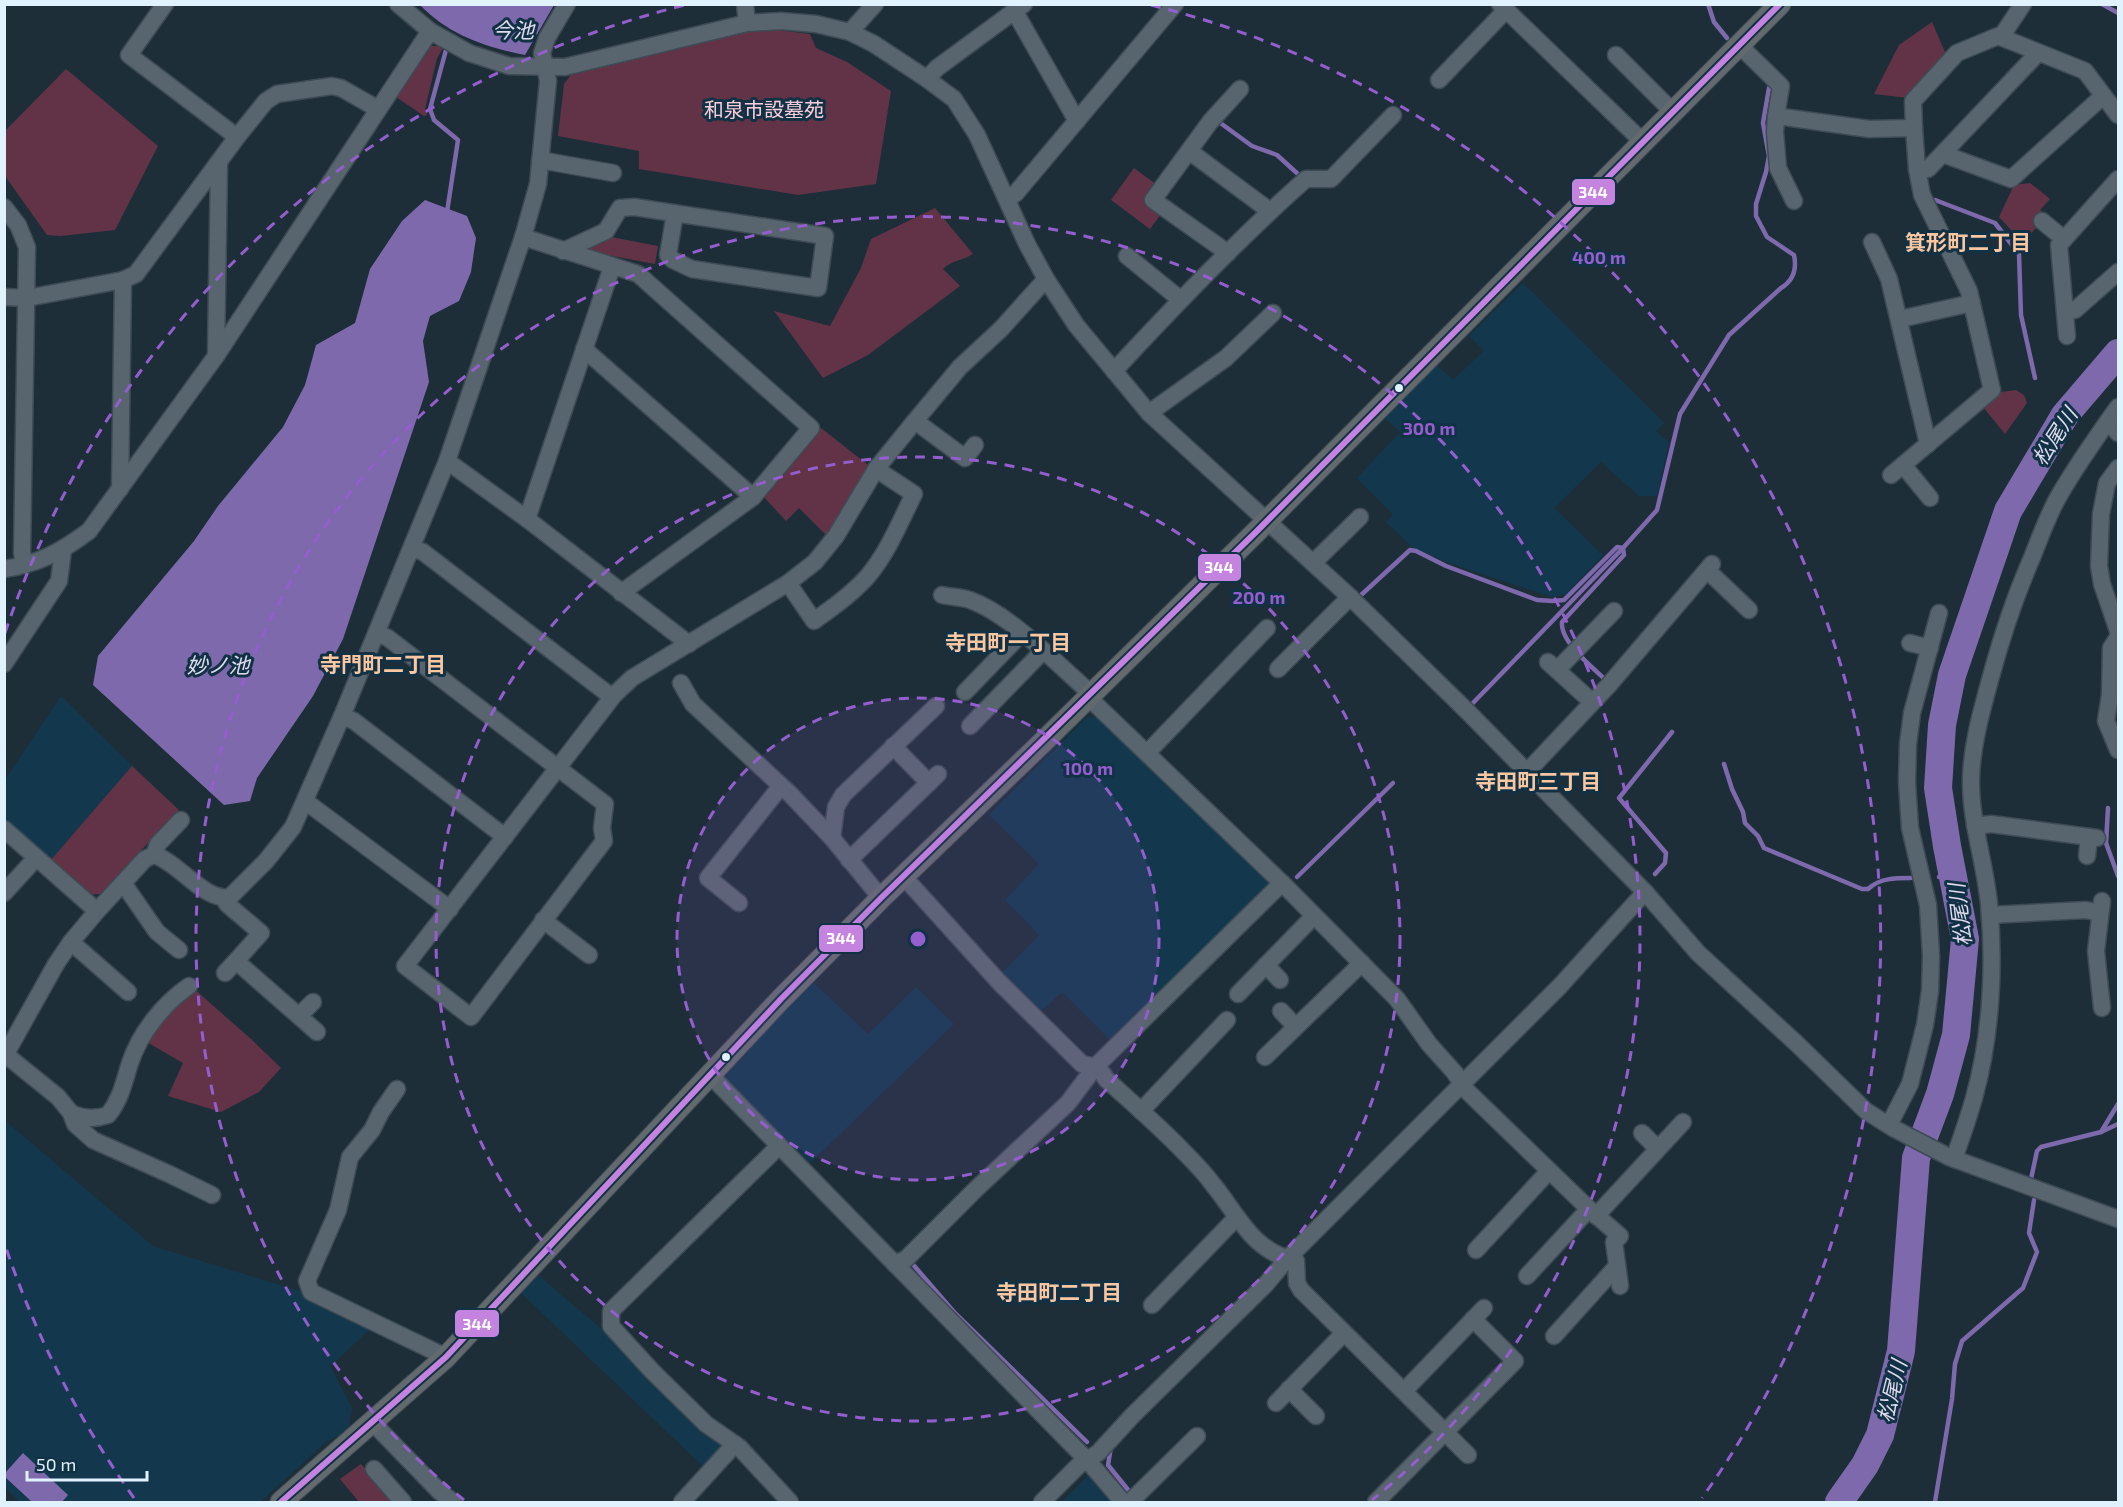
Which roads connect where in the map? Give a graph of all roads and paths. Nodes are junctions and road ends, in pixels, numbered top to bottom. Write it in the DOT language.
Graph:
graph roads {
  1 [pos="165,4"];
  2 [pos="398,4"];
  3 [pos="567,4"];
  4 [pos="745,4"];
  5 [pos="875,4"];
  6 [pos="1175,4"];
  7 [pos="1780,4"];
  8 [pos="2023,4"];
  9 [pos="1503,7"];
  10 [pos="1019,8"];
  11 [pos="747,23"];
  12 [pos="430,31"];
  13 [pos="850,32"];
  14 [pos="2001,37"];
  15 [pos="1739,45"];
  16 [pos="2038,53"];
  17 [pos="1616,56"];
  18 [pos="1459,59"];
  19 [pos="547,68"];
  20 [pos="1471,71"];
  21 [pos="927,79"];
  22 [pos="1439,80"];
  23 [pos="1240,89"];
  24 [pos="2112,103"];
  25 [pos="378,109"];
  26 [pos="1673,112"];
  27 [pos="1394,116"];
  28 [pos="1776,116"];
  29 [pos="1077,121"];
  30 [pos="1914,128"];
  31 [pos="237,137"];
  32 [pos="1643,142"];
  33 [pos="1189,151"];
  34 [pos="1943,154"];
  35 [pos="540,160"];
  36 [pos="219,164"];
  37 [pos="1917,169"];
  38 [pos="613,173"];
  39 [pos="2118,179"];
  40 [pos="1008,199"];
  41 [pos="1794,201"];
  42 [pos="4,207"];
  43 [pos="1270,211"];
  44 [pos="675,213"];
  45 [pos="2042,221"];
  46 [pos="523,237"];
  47 [pos="2064,239"];
  48 [pos="1872,242"];
  49 [pos="563,251"];
  50 [pos="1228,253"];
  51 [pos="1127,256"];
  52 [pos="612,267"];
  53 [pos="2118,272"];
  54 [pos="1046,279"];
  55 [pos="123,280"];
  56 [pos="4,297"];
  57 [pos="27,298"];
  58 [pos="1181,300"];
  59 [pos="1972,303"];
  60 [pos="2065,311"];
  61 [pos="1273,313"];
  62 [pos="1900,319"];
  63 [pos="2067,336"];
  64 [pos="584,349"];
  65 [pos="216,356"];
  66 [pos="1114,371"];
  67 [pos="2118,407"];
  68 [pos="1149,413"];
  69 [pos="915,421"];
  70 [pos="2114,427"];
  71 [pos="1928,444"];
  72 [pos="975,445"];
  73 [pos="447,461"];
  74 [pos="2118,468"];
  75 [pos="876,469"];
  76 [pos="120,489"];
  77 [pos="2105,495"];
  78 [pos="753,497"];
  79 [pos="1930,498"];
  80 [pos="2118,509"];
  81 [pos="1360,517"];
  82 [pos="527,519"];
  83 [pos="1266,520"];
  84 [pos="412,548"];
  85 [pos="63,550"];
  86 [pos="1313,563"];
  87 [pos="25,565"];
  88 [pos="4,568"];
  89 [pos="788,583"];
  90 [pos="621,593"];
  91 [pos="942,595"];
  92 [pos="1350,597"];
  93 [pos="1749,610"];
  94 [pos="1939,613"];
  95 [pos="1603,615"];
  96 [pos="1267,628"];
  97 [pos="2118,631"];
  98 [pos="377,633"];
  99 [pos="1022,633"];
  100 [pos="2118,637"];
  101 [pos="1911,643"];
  102 [pos="688,644"];
  103 [pos="1930,648"];
  104 [pos="1043,651"];
  105 [pos="4,664"];
  106 [pos="1278,669"];
  107 [pos="681,683"];
  108 [pos="965,692"];
  109 [pos="612,697"];
  110 [pos="1089,697"];
  111 [pos="1592,702"];
  112 [pos="936,706"];
  113 [pos="342,716"];
  114 [pos="970,726"];
  115 [pos="893,746"];
  116 [pos="2118,750"];
  117 [pos="1148,753"];
  118 [pos="559,768"];
  119 [pos="1526,773"];
  120 [pos="782,786"];
  121 [pos="305,801"];
  122 [pos="181,820"];
  123 [pos="1976,826"];
  124 [pos="4,829"];
  125 [pos="505,837"];
  126 [pos="832,838"];
  127 [pos="154,855"];
  128 [pos="2087,856"];
  129 [pos="36,858"];
  130 [pos="849,860"];
  131 [pos="904,877"];
  132 [pos="123,883"];
  133 [pos="1282,883"];
  134 [pos="1645,892"];
  135 [pos="4,893"];
  136 [pos="224,898"];
  137 [pos="881,898"];
  138 [pos="739,903"];
  139 [pos="450,909"];
  140 [pos="97,910"];
  141 [pos="1990,915"];
  142 [pos="1314,916"];
  143 [pos="543,920"];
  144 [pos="70,942"];
  145 [pos="179,950"];
  146 [pos="589,955"];
  147 [pos="1362,963"];
  148 [pos="1266,965"];
  149 [pos="1280,980"];
  150 [pos="189,986"];
  151 [pos="128,992"];
  152 [pos="1238,994"];
  153 [pos="313,1002"];
  154 [pos="2102,1008"];
  155 [pos="1281,1011"];
  156 [pos="299,1016"];
  157 [pos="1227,1020"];
  158 [pos="1295,1026"];
  159 [pos="317,1032"];
  160 [pos="9,1035"];
  161 [pos="5,1056"];
  162 [pos="1265,1057"];
  163 [pos="1099,1069"];
  164 [pos="710,1075"];
  165 [pos="1462,1084"];
  166 [pos="398,1089"];
  167 [pos="1141,1111"];
  168 [pos="71,1113"];
  169 [pos="1683,1122"];
  170 [pos="1891,1127"];
  171 [pos="1642,1132"];
  172 [pos="779,1146"];
  173 [pos="1657,1148"];
  174 [pos="1952,1158"];
  175 [pos="1549,1171"];
  176 [pos="212,1195"];
  177 [pos="1593,1212"];
  178 [pos="1236,1218"];
  179 [pos="2118,1218"];
  180 [pos="1476,1250"];
  181 [pos="1287,1259"];
  182 [pos="895,1264"];
  183 [pos="1617,1266"];
  184 [pos="1527,1276"];
  185 [pos="1620,1286"];
  186 [pos="1152,1305"];
  187 [pos="1344,1333"];
  188 [pos="1554,1336"];
  189 [pos="446,1357"];
  190 [pos="1289,1389"];
  191 [pos="1404,1391"];
  192 [pos="1276,1403"];
  193 [pos="1316,1416"];
  194 [pos="372,1422"];
  195 [pos="1445,1433"];
  196 [pos="1197,1436"];
  197 [pos="735,1444"];
  198 [pos="1468,1455"];
  199 [pos="1088,1461"];
  200 [pos="374,1469"];
  201 [pos="445,1500"];
  202 [pos="1130,1500"];
  203 [pos="281,1503"];
  204 [pos="403,1503"];
  205 [pos="682,1503"];
  206 [pos="790,1503"];
  207 [pos="1042,1503"];
  208 [pos="1376,1503"];
  1 -- 31 [label="street"];
  2 -- 12 [label="street"];
  3 -- 19 [label="street"];
  4 -- 11 [label="street"];
  5 -- 13 [label="street"];
  6 -- 29 [label="street"];
  7 -- 15 [label="main road"];
  8 -- 14 [label="street"];
  9 -- 18 [label="street"];
  9 -- 32 [label="street"];
  10 -- 21 [label="street"];
  10 -- 29 [label="street"];
  11 -- 13 [label="street"];
  11 -- 19 [label="street"];
  12 -- 19 [label="street"];
  12 -- 25 [label="street"];
  13 -- 21 [label="street"];
  14 -- 16 [label="street"];
  14 -- 30 [label="street"];
  15 -- 26 [label="main road"];
  15 -- 28 [label="street"];
  16 -- 24 [label="street"];
  16 -- 34 [label="street"];
  17 -- 26 [label="street"];
  18 -- 20 [label="street"];
  18 -- 22 [label="street"];
  19 -- 35 [label="street"];
  21 -- 40 [label="street"];
  23 -- 33 [label="street"];
  24 -- 34 [label="street"];
  25 -- 31 [label="street"];
  25 -- 65 [label="street"];
  26 -- 32 [label="main road"];
  27 -- 43 [label="street"];
  28 -- 30 [label="street"];
  28 -- 41 [label="street"];
  29 -- 40 [label="street"];
  30 -- 37 [label="street"];
  31 -- 36 [label="street"];
  32 -- 83 [label="main road"];
  33 -- 43 [label="street"];
  33 -- 50 [label="street"];
  34 -- 37 [label="street"];
  35 -- 38 [label="street"];
  35 -- 46 [label="street"];
  36 -- 55 [label="street"];
  36 -- 65 [label="street"];
  37 -- 59 [label="street"];
  39 -- 47 [label="street"];
  40 -- 54 [label="street"];
  42 -- 57 [label="street"];
  43 -- 50 [label="street"];
  44 -- 44 [label="street"];
  44 -- 49 [label="street"];
  45 -- 47 [label="street"];
  46 -- 49 [label="street"];
  46 -- 73 [label="street"];
  47 -- 60 [label="street"];
  48 -- 62 [label="street"];
  49 -- 52 [label="street"];
  50 -- 58 [label="street"];
  51 -- 58 [label="street"];
  52 -- 64 [label="street"];
  52 -- 78 [label="street"];
  53 -- 60 [label="street"];
  54 -- 66 [label="street"];
  54 -- 69 [label="street"];
  55 -- 57 [label="street"];
  55 -- 76 [label="street"];
  56 -- 57 [label="street"];
  57 -- 87 [label="street"];
  58 -- 66 [label="street"];
  59 -- 62 [label="street"];
  59 -- 71 [label="street"];
  60 -- 63 [label="street"];
  61 -- 68 [label="street"];
  62 -- 71 [label="street"];
  64 -- 78 [label="street"];
  64 -- 82 [label="street"];
  65 -- 76 [label="street"];
  66 -- 68 [label="street"];
  67 -- 70 [label="street"];
  68 -- 83 [label="street"];
  69 -- 72 [label="street"];
  69 -- 75 [label="street"];
  70 -- 123 [label="street"];
  71 -- 79 [label="street"];
  73 -- 82 [label="street"];
  73 -- 84 [label="street"];
  74 -- 77 [label="street"];
  75 -- 89 [label="street"];
  75 -- 89 [label="street"];
  76 -- 85 [label="street"];
  77 -- 80 [label="street"];
  77 -- 97 [label="street"];
  78 -- 90 [label="street"];
  81 -- 86 [label="street"];
  82 -- 90 [label="street"];
  83 -- 86 [label="street"];
  83 -- 110 [label="main road"];
  84 -- 98 [label="street"];
  84 -- 109 [label="street"];
  85 -- 87 [label="street"];
  85 -- 105 [label="street"];
  86 -- 92 [label="street"];
  87 -- 88 [label="street"];
  89 -- 102 [label="street"];
  90 -- 102 [label="street"];
  91 -- 99 [label="street"];
  92 -- 106 [label="street"];
  92 -- 119 [label="street"];
  93 -- 111 [label="street"];
  94 -- 103 [label="street"];
  95 -- 111 [label="street"];
  96 -- 117 [label="street"];
  98 -- 113 [label="street"];
  98 -- 118 [label="street"];
  99 -- 104 [label="street"];
  99 -- 108 [label="street"];
  100 -- 116 [label="street"];
  101 -- 103 [label="street"];
  102 -- 109 [label="street"];
  103 -- 170 [label="street"];
  104 -- 110 [label="street"];
  104 -- 114 [label="street"];
  107 -- 120 [label="street"];
  109 -- 118 [label="street"];
  110 -- 117 [label="street"];
  110 -- 131 [label="main road"];
  111 -- 119 [label="street"];
  112 -- 115 [label="street"];
  113 -- 121 [label="street"];
  113 -- 125 [label="street"];
  115 -- 126 [label="street"];
  115 -- 130 [label="street"];
  117 -- 133 [label="street"];
  118 -- 125 [label="street"];
  118 -- 143 [label="street"];
  119 -- 134 [label="street"];
  120 -- 126 [label="street"];
  120 -- 138 [label="street"];
  121 -- 136 [label="street"];
  121 -- 139 [label="street"];
  122 -- 127 [label="street"];
  123 -- 128 [label="street"];
  123 -- 141 [label="street"];
  124 -- 129 [label="street"];
  125 -- 139 [label="street"];
  126 -- 130 [label="street"];
  127 -- 132 [label="street"];
  127 -- 136 [label="street"];
  129 -- 135 [label="street"];
  129 -- 140 [label="street"];
  130 -- 137 [label="street"];
  131 -- 137 [label="main road"];
  131 -- 163 [label="street"];
  132 -- 140 [label="street"];
  132 -- 145 [label="street"];
  133 -- 142 [label="street"];
  133 -- 163 [label="street"];
  134 -- 165 [label="street"];
  134 -- 170 [label="street"];
  136 -- 156 [label="street"];
  137 -- 164 [label="main road"];
  139 -- 143 [label="street"];
  140 -- 144 [label="street"];
  141 -- 154 [label="street"];
  141 -- 174 [label="street"];
  142 -- 147 [label="street"];
  142 -- 148 [label="street"];
  143 -- 146 [label="street"];
  144 -- 151 [label="street"];
  144 -- 160 [label="street"];
  147 -- 158 [label="street"];
  147 -- 165 [label="street"];
  148 -- 149 [label="street"];
  148 -- 152 [label="street"];
  150 -- 168 [label="street"];
  153 -- 156 [label="street"];
  155 -- 158 [label="street"];
  156 -- 159 [label="street"];
  157 -- 167 [label="street"];
  158 -- 162 [label="street"];
  160 -- 161 [label="street"];
  161 -- 168 [label="street"];
  163 -- 167 [label="street"];
  163 -- 182 [label="street"];
  164 -- 172 [label="street"];
  164 -- 189 [label="main road"];
  165 -- 175 [label="street"];
  165 -- 181 [label="street"];
  166 -- 189 [label="street"];
  167 -- 178 [label="street"];
  168 -- 176 [label="street"];
  169 -- 173 [label="street"];
  170 -- 174 [label="street"];
  171 -- 173 [label="street"];
  172 -- 182 [label="street"];
  172 -- 197 [label="street"];
  173 -- 177 [label="street"];
  174 -- 179 [label="street"];
  175 -- 177 [label="street"];
  175 -- 180 [label="street"];
  177 -- 183 [label="street"];
  177 -- 184 [label="street"];
  178 -- 181 [label="street"];
  178 -- 186 [label="street"];
  181 -- 187 [label="street"];
  181 -- 199 [label="street"];
  182 -- 199 [label="street"];
  183 -- 185 [label="street"];
  183 -- 188 [label="street"];
  187 -- 190 [label="street"];
  187 -- 191 [label="street"];
  189 -- 194 [label="main road"];
  190 -- 192 [label="street"];
  190 -- 193 [label="street"];
  191 -- 195 [label="street"];
  191 -- 195 [label="street"];
  194 -- 201 [label="street"];
  194 -- 203 [label="main road"];
  195 -- 198 [label="street"];
  195 -- 208 [label="street"];
  196 -- 202 [label="street"];
  197 -- 205 [label="street"];
  197 -- 206 [label="street"];
  199 -- 202 [label="street"];
  199 -- 207 [label="street"];
  200 -- 204 [label="street"];
}
